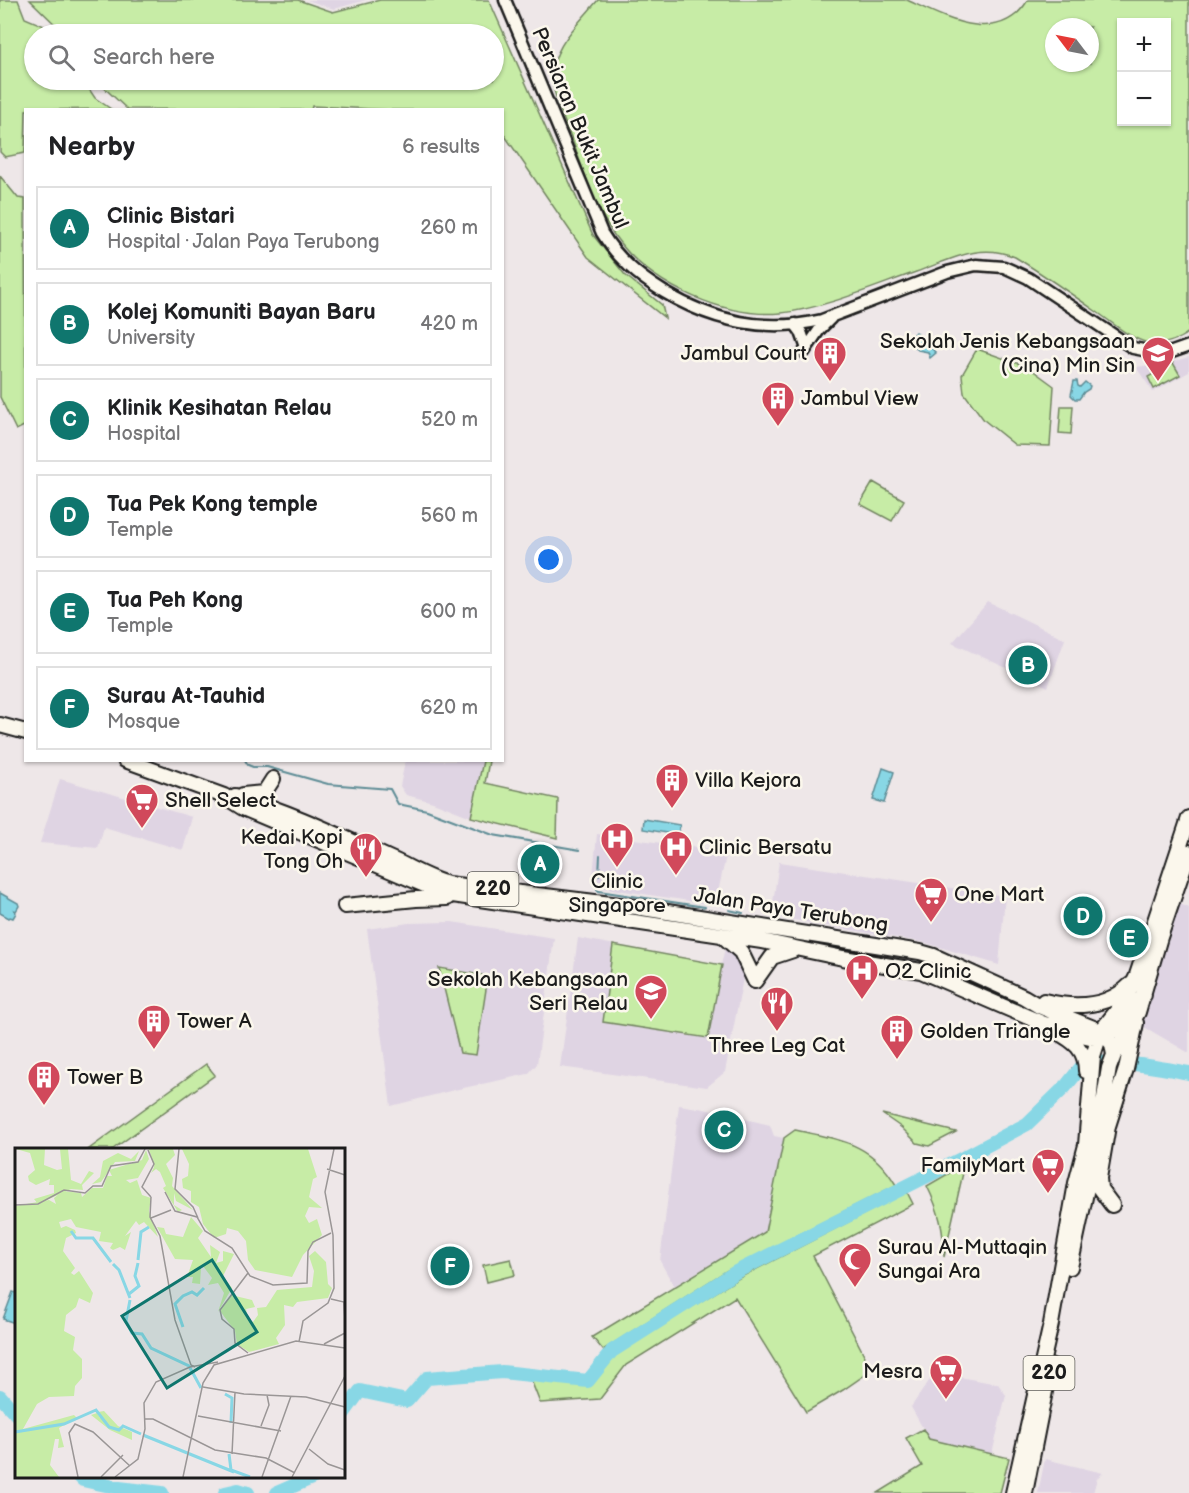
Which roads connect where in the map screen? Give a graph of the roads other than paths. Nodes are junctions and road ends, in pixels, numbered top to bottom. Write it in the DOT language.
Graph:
graph roads {
  1 [pos="505,0"];
  2 [pos="836,314"];
  3 [pos="795,324"];
  4 [pos="1189,345"];
  5 [pos="0,725"];
  6 [pos="24,731"];
  7 [pos="131,762"];
  8 [pos="273,779"];
  9 [pos="230,796"];
  10 [pos="1189,818"];
  11 [pos="1189,852"];
  12 [pos="467,898"];
  13 [pos="345,906"];
  14 [pos="720,935"];
  15 [pos="798,949"];
  16 [pos="1136,978"];
  17 [pos="1144,995"];
  18 [pos="1024,997"];
  19 [pos="1138,1012"];
  20 [pos="1044,1024"];
  21 [pos="1102,1034"];
  22 [pos="1112,1060"];
  23 [pos="1089,1064"];
  24 [pos="1112,1205"];
  25 [pos="1016,1491"];
  1 -- 3 [label="street, Persiaran Bukit Jambul"];
  2 -- 3 [label="street, Persiaran Bukit Jambul"];
  2 -- 3 [label="street"];
  2 -- 4 [label="street, Persiaran Bukit Jambul"];
  5 -- 6 [label="main road"];
  7 -- 9 [label="main road, Jalan Paya Terubong / 220"];
  8 -- 9 [label="main road"];
  9 -- 12 [label="main road, Jalan Paya Terubong / 220"];
  9 -- 18 [label="main road, Jalan Paya Terubong / 220"];
  10 -- 16 [label="main road, 220"];
  11 -- 17 [label="main road, 220"];
  12 -- 13 [label="main road"];
  12 -- 14 [label="main road, Jalan Paya Terubong / 220"];
  14 -- 15 [label="main road, Jalan Paya Terubong / 220"];
  14 -- 15 [label="main road"];
  15 -- 20 [label="main road, Jalan Paya Terubong / 220"];
  16 -- 18 [label="main road"];
  16 -- 21 [label="main road, 220"];
  17 -- 19 [label="main road, 220"];
  17 -- 21 [label="main road"];
  18 -- 21 [label="main road, Jalan Paya Terubong / 220"];
  19 -- 22 [label="main road, 220"];
  19 -- 24 [label="main road"];
  20 -- 21 [label="main road, Jalan Paya Terubong / 220"];
  20 -- 23 [label="main road"];
  21 -- 22 [label="main road"];
  21 -- 23 [label="main road, 220"];
  22 -- 25 [label="main road, 220"];
  23 -- 25 [label="main road, 220"];
}
